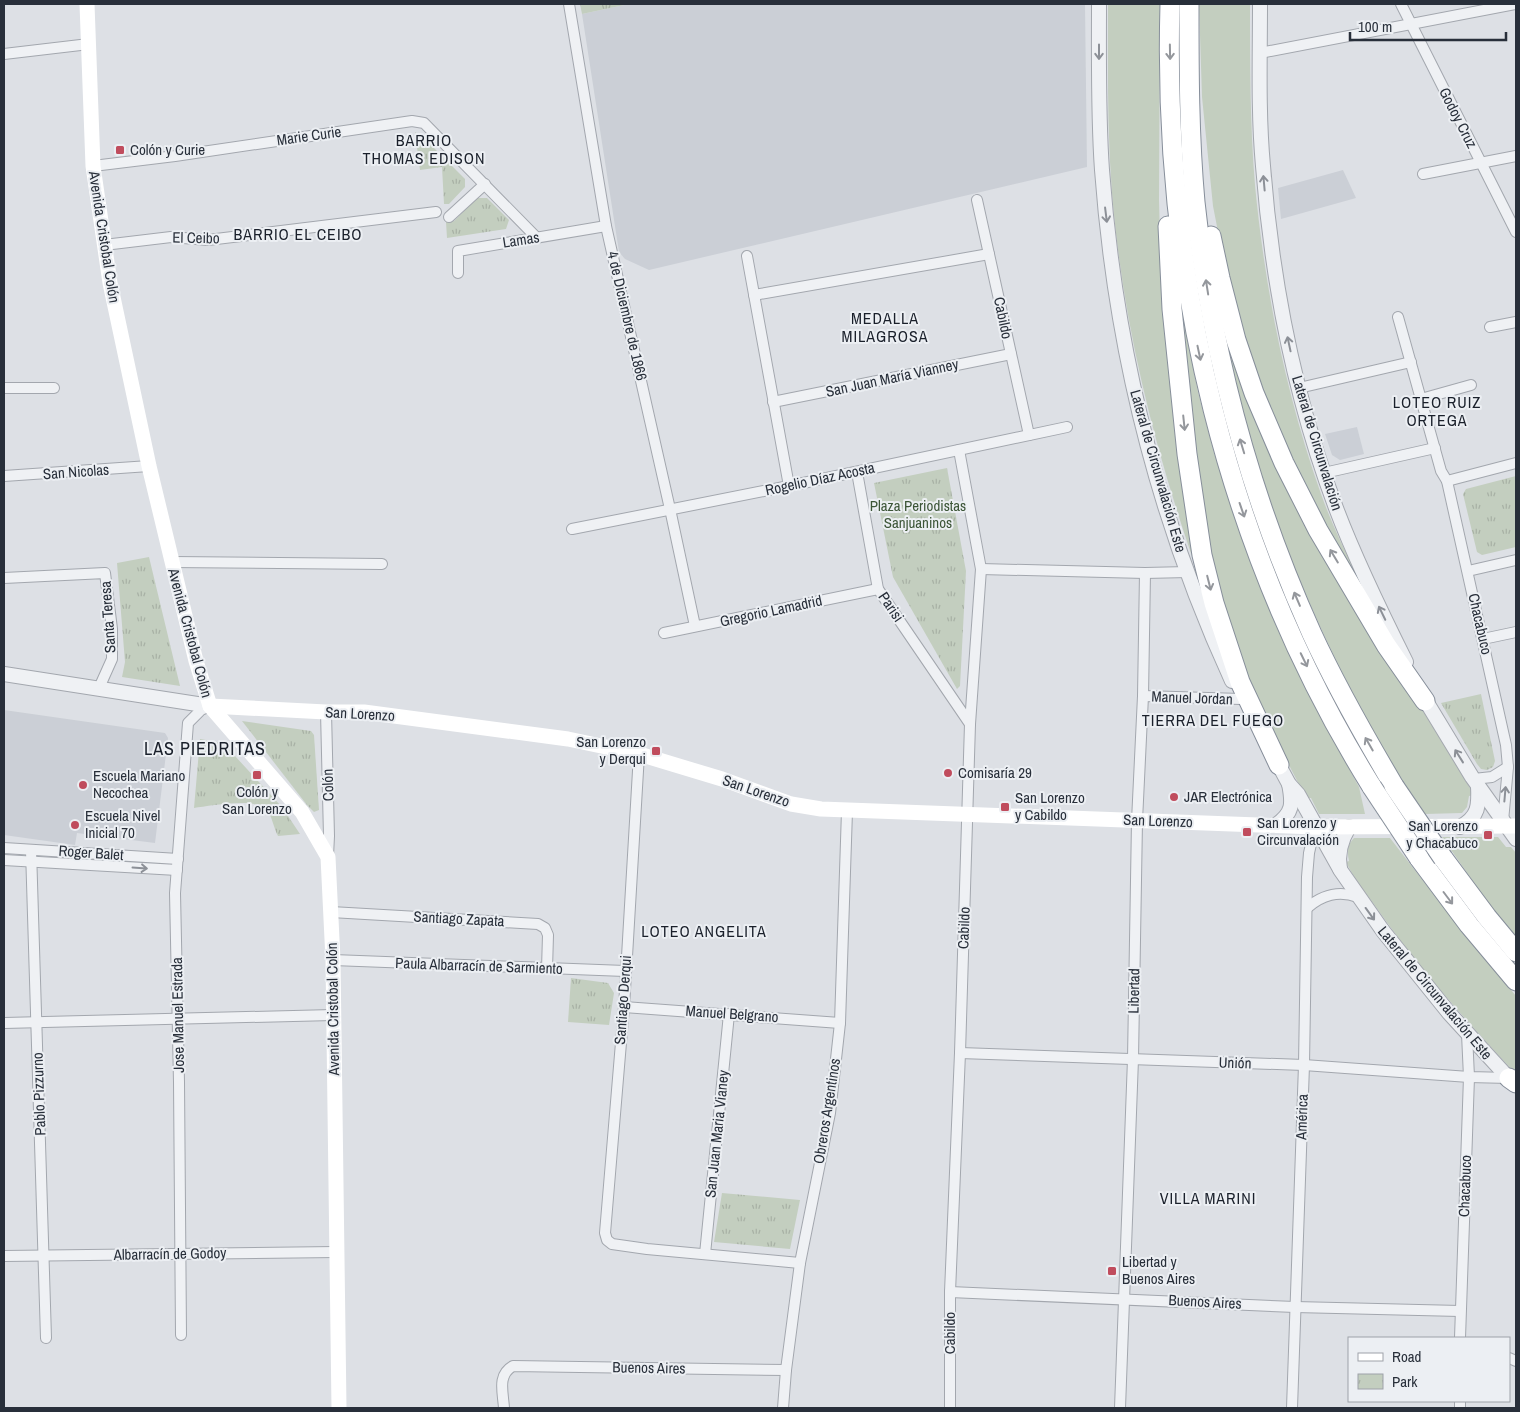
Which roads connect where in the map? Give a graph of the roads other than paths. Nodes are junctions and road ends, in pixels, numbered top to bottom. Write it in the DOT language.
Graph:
graph roads {
  1 [pos="87,4"];
  2 [pos="569,4"];
  3 [pos="1099,4"];
  4 [pos="1170,4"];
  5 [pos="1189,4"];
  6 [pos="1260,4"];
  7 [pos="1401,4"];
  8 [pos="1515,4"];
  9 [pos="1411,24"];
  10 [pos="89,44"];
  11 [pos="1260,53"];
  12 [pos="4,54"];
  13 [pos="1189,78"];
  14 [pos="1170,95"];
  15 [pos="1516,156"];
  16 [pos="1481,162"];
  17 [pos="93,166"];
  18 [pos="1423,174"];
  19 [pos="485,184"];
  20 [pos="977,200"];
  21 [pos="436,212"];
  22 [pos="449,217"];
  23 [pos="606,226"];
  24 [pos="1516,232"];
  25 [pos="537,238"];
  26 [pos="104,245"];
  27 [pos="989,254"];
  28 [pos="747,256"];
  29 [pos="458,272"];
  30 [pos="754,295"];
  31 [pos="1398,317"];
  32 [pos="1516,322"];
  33 [pos="1490,327"];
  34 [pos="1011,354"];
  35 [pos="1411,362"];
  36 [pos="1471,385"];
  37 [pos="4,388"];
  38 [pos="54,388"];
  39 [pos="1299,388"];
  40 [pos="1421,398"];
  41 [pos="773,402"];
  42 [pos="1067,427"];
  43 [pos="1029,436"];
  44 [pos="1435,448"];
  45 [pos="959,450"];
  46 [pos="1516,463"];
  47 [pos="149,466"];
  48 [pos="857,472"];
  49 [pos="1324,473"];
  50 [pos="4,476"];
  51 [pos="1447,481"];
  52 [pos="789,486"];
  53 [pos="670,509"];
  54 [pos="572,529"];
  55 [pos="1516,560"];
  56 [pos="171,562"];
  57 [pos="382,564"];
  58 [pos="981,569"];
  59 [pos="1468,571"];
  60 [pos="1188,572"];
  61 [pos="1145,573"];
  62 [pos="4,578"];
  63 [pos="878,589"];
  64 [pos="694,626"];
  65 [pos="1516,632"];
  66 [pos="664,633"];
  67 [pos="1483,639"];
  68 [pos="4,674"];
  69 [pos="99,688"];
  70 [pos="1143,696"];
  71 [pos="1241,700"];
  72 [pos="1425,701"];
  73 [pos="210,706"];
  74 [pos="326,712"];
  75 [pos="970,724"];
  76 [pos="639,754"];
  77 [pos="1279,765"];
  78 [pos="1508,767"];
  79 [pos="1476,782"];
  80 [pos="1289,784"];
  81 [pos="847,810"];
  82 [pos="968,814"];
  83 [pos="1137,820"];
  84 [pos="1508,824"];
  85 [pos="1276,825"];
  86 [pos="1315,827"];
  87 [pos="1349,827"];
  88 [pos="1460,827"];
  89 [pos="1516,839"];
  90 [pos="4,848"];
  91 [pos="31,850"];
  92 [pos="328,857"];
  93 [pos="178,859"];
  94 [pos="4,860"];
  95 [pos="32,861"];
  96 [pos="177,870"];
  97 [pos="1341,871"];
  98 [pos="1358,897"];
  99 [pos="1307,908"];
  100 [pos="331,912"];
  101 [pos="1516,952"];
  102 [pos="333,960"];
  103 [pos="547,969"];
  104 [pos="626,971"];
  105 [pos="1516,981"];
  106 [pos="624,1007"];
  107 [pos="729,1014"];
  108 [pos="333,1015"];
  109 [pos="178,1019"];
  110 [pos="4,1023"];
  111 [pos="37,1023"];
  112 [pos="840,1023"];
  113 [pos="1467,1034"];
  114 [pos="960,1053"];
  115 [pos="1133,1058"];
  116 [pos="1304,1065"];
  117 [pos="1469,1077"];
  118 [pos="1514,1082"];
  119 [pos="336,1252"];
  120 [pos="181,1254"];
  121 [pos="705,1254"];
  122 [pos="4,1256"];
  123 [pos="44,1256"];
  124 [pos="800,1263"];
  125 [pos="950,1292"];
  126 [pos="1125,1298"];
  127 [pos="1295,1307"];
  128 [pos="1460,1311"];
  129 [pos="181,1334"];
  130 [pos="1461,1337"];
  131 [pos="46,1338"];
  132 [pos="786,1370"];
  133 [pos="339,1408"];
  134 [pos="504,1408"];
  135 [pos="783,1408"];
  136 [pos="950,1408"];
  137 [pos="1120,1408"];
  138 [pos="1292,1408"];
  1 -- 10 [label="main road, Avenida Cristobal Colón"];
  2 -- 23 [label="street, 4 de Diciembre de 1866"];
  3 -- 60 [label="street, Lateral de Circunvalación Este, one-way"];
  4 -- 14 [label="highway, one-way"];
  5 -- 13 [label="highway"];
  6 -- 11 [label="street, Lateral de Circunvalación"];
  7 -- 9 [label="street, Godoy Cruz"];
  8 -- 9 [label="street"];
  9 -- 11 [label="street"];
  9 -- 16 [label="street, Godoy Cruz"];
  10 -- 12 [label="street"];
  10 -- 17 [label="main road, Avenida Cristobal Colón"];
  39 -- 11 [label="street, Lateral de Circunvalación, one-way"];
  72 -- 13 [label="highway, one-way"];
  101 -- 13 [label="highway, one-way, bridge"];
  14 -- 77 [label="highway, one-way"];
  14 -- 105 [label="highway, one-way, bridge"];
  15 -- 16 [label="street"];
  16 -- 18 [label="street"];
  16 -- 24 [label="street, Godoy Cruz"];
  17 -- 19 [label="street, Marie Curie"];
  17 -- 26 [label="main road, Avenida Cristobal Colón"];
  19 -- 22 [label="street"];
  19 -- 25 [label="street, Marie Curie"];
  20 -- 27 [label="street, Cabildo"];
  21 -- 26 [label="street, El Ceibo"];
  23 -- 25 [label="street, Lamas"];
  23 -- 53 [label="street, 4 de Diciembre de 1866"];
  25 -- 29 [label="street, Lamas"];
  26 -- 47 [label="main road, Avenida Cristobal Colón"];
  27 -- 30 [label="street"];
  27 -- 34 [label="street, Cabildo"];
  28 -- 30 [label="street"];
  30 -- 41 [label="street"];
  31 -- 35 [label="street, Chacabuco"];
  32 -- 33 [label="street"];
  34 -- 41 [label="street, San Juan María Vianney"];
  34 -- 43 [label="street, Cabildo"];
  35 -- 39 [label="street"];
  35 -- 40 [label="street, Chacabuco"];
  36 -- 40 [label="street"];
  37 -- 38 [label="street"];
  39 -- 49 [label="street, Lateral de Circunvalación"];
  40 -- 44 [label="street, Chacabuco"];
  41 -- 52 [label="street"];
  42 -- 43 [label="street, Rogelio Díaz Acosta"];
  43 -- 45 [label="street, Rogelio Díaz Acosta"];
  44 -- 49 [label="street"];
  44 -- 51 [label="street, Chacabuco"];
  45 -- 48 [label="street, Rogelio Díaz Acosta"];
  45 -- 58 [label="street, Cabildo"];
  46 -- 51 [label="street"];
  47 -- 50 [label="street, San Nicolas"];
  47 -- 56 [label="main road, Avenida Cristobal Colón"];
  48 -- 52 [label="street, Rogelio Díaz Acosta"];
  48 -- 63 [label="street, Parisi"];
  72 -- 49 [label="street, Lateral de Circunvalación, one-way"];
  51 -- 59 [label="street, Chacabuco"];
  52 -- 53 [label="street, Rogelio Díaz Acosta"];
  53 -- 54 [label="street, Rogelio Díaz Acosta"];
  53 -- 64 [label="street, 4 de Diciembre de 1866"];
  55 -- 59 [label="street"];
  56 -- 57 [label="street"];
  56 -- 73 [label="main road, Avenida Cristobal Colón"];
  58 -- 61 [label="street"];
  58 -- 75 [label="street, Cabildo"];
  59 -- 67 [label="street, Chacabuco"];
  60 -- 61 [label="street"];
  60 -- 71 [label="street, Lateral de Circunvalación Este"];
  61 -- 70 [label="street, Libertad"];
  62 -- 69 [label="street, Santa Teresa"];
  63 -- 64 [label="street, Gregorio Lamadrid"];
  63 -- 75 [label="street, Parisi"];
  64 -- 66 [label="street, Gregorio Lamadrid"];
  65 -- 67 [label="street"];
  67 -- 78 [label="street, Chacabuco"];
  68 -- 69 [label="street, San Lorenzo"];
  69 -- 73 [label="street, San Lorenzo"];
  70 -- 71 [label="street, Manuel Jordan"];
  70 -- 83 [label="street, Libertad"];
  71 -- 77 [label="street, Lateral de Circunvalación Este"];
  79 -- 72 [label="street, Lateral de Circunvalación, one-way"];
  73 -- 74 [label="main road, San Lorenzo"];
  73 -- 92 [label="main road, Avenida Cristobal Colón"];
  73 -- 93 [label="street, Jose Manuel Estrada"];
  74 -- 76 [label="main road, San Lorenzo"];
  74 -- 92 [label="street, Colón"];
  75 -- 82 [label="street, Cabildo"];
  76 -- 81 [label="main road, San Lorenzo"];
  76 -- 104 [label="street, Santiago Derqui"];
  77 -- 80 [label="street, Lateral de Circunvalación Este"];
  78 -- 79 [label="street"];
  84 -- 78 [label="street, Chacabuco, one-way"];
  79 -- 84 [label="street, Lateral de Circunvalación"];
  79 -- 88 [label="street"];
  80 -- 85 [label="street"];
  80 -- 86 [label="street, Lateral de Circunvalación Este"];
  81 -- 82 [label="main road, San Lorenzo"];
  81 -- 112 [label="street, Obreros Argentinos"];
  82 -- 83 [label="main road, San Lorenzo"];
  82 -- 114 [label="street, Cabildo"];
  83 -- 85 [label="main road, San Lorenzo"];
  83 -- 115 [label="street, Libertad"];
  84 -- 88 [label="main road, San Lorenzo"];
  84 -- 89 [label="street, Lateral de Circunvalación"];
  85 -- 86 [label="main road, San Lorenzo"];
  86 -- 87 [label="main road, San Lorenzo"];
  86 -- 97 [label="street, Lateral de Circunvalación Este"];
  86 -- 99 [label="street, América"];
  87 -- 88 [label="main road, San Lorenzo"];
  87 -- 97 [label="street"];
  90 -- 91 [label="street, Roger Balet"];
  91 -- 93 [label="street, Roger Balet"];
  91 -- 95 [label="street, Pablo Pizzurno"];
  92 -- 100 [label="main road, Avenida Cristobal Colón"];
  93 -- 96 [label="street, Jose Manuel Estrada"];
  94 -- 95 [label="street, Roger Balet"];
  95 -- 96 [label="street, Roger Balet, one-way"];
  95 -- 111 [label="street, Pablo Pizzurno"];
  96 -- 109 [label="street, Jose Manuel Estrada"];
  97 -- 98 [label="street, Lateral de Circunvalación Este"];
  98 -- 99 [label="street"];
  98 -- 113 [label="street, Lateral de Circunvalación Este, one-way"];
  99 -- 116 [label="street, América"];
  100 -- 102 [label="main road, Avenida Cristobal Colón"];
  100 -- 103 [label="street, Santiago Zapata"];
  102 -- 103 [label="street, Paula Albarracín de Sarmiento"];
  102 -- 108 [label="main road, Avenida Cristobal Colón"];
  103 -- 104 [label="street, Paula Albarracín de Sarmiento"];
  104 -- 106 [label="street, Santiago Derqui"];
  106 -- 107 [label="street, Manuel Belgrano"];
  106 -- 121 [label="street, Santiago Derqui"];
  107 -- 112 [label="street, Manuel Belgrano"];
  107 -- 121 [label="street, San Juan Maria Vianey"];
  108 -- 109 [label="street"];
  108 -- 119 [label="main road, Avenida Cristobal Colón"];
  109 -- 111 [label="street"];
  109 -- 120 [label="street, Jose Manuel Estrada"];
  110 -- 111 [label="street"];
  111 -- 123 [label="street, Pablo Pizzurno"];
  112 -- 124 [label="street, Obreros Argentinos"];
  113 -- 117 [label="street, Chacabuco"];
  113 -- 118 [label="street, Lateral de Circunvalación Este"];
  114 -- 115 [label="street, Unión"];
  114 -- 125 [label="street, Cabildo"];
  115 -- 116 [label="street, Unión"];
  115 -- 126 [label="street, Libertad"];
  116 -- 117 [label="street, Unión"];
  116 -- 127 [label="street, América"];
  117 -- 118 [label="street, Unión"];
  117 -- 128 [label="street, Chacabuco"];
  119 -- 120 [label="street, Albarracín de Godoy"];
  119 -- 133 [label="main road, Avenida Cristobal Colón"];
  120 -- 123 [label="street, Albarracín de Godoy"];
  120 -- 129 [label="street, Jose Manuel Estrada"];
  121 -- 124 [label="street"];
  122 -- 123 [label="street, Albarracín de Godoy"];
  123 -- 131 [label="street, Pablo Pizzurno"];
  124 -- 132 [label="street, Obreros Argentinos"];
  125 -- 126 [label="street, Buenos Aires"];
  125 -- 136 [label="street, Cabildo"];
  126 -- 127 [label="street, Buenos Aires"];
  126 -- 137 [label="street, Libertad"];
  127 -- 128 [label="street, Buenos Aires"];
  127 -- 138 [label="street, América"];
  128 -- 130 [label="street, Chacabuco"];
  132 -- 134 [label="street, Buenos Aires"];
  132 -- 135 [label="street, Obreros Argentinos"];
}
